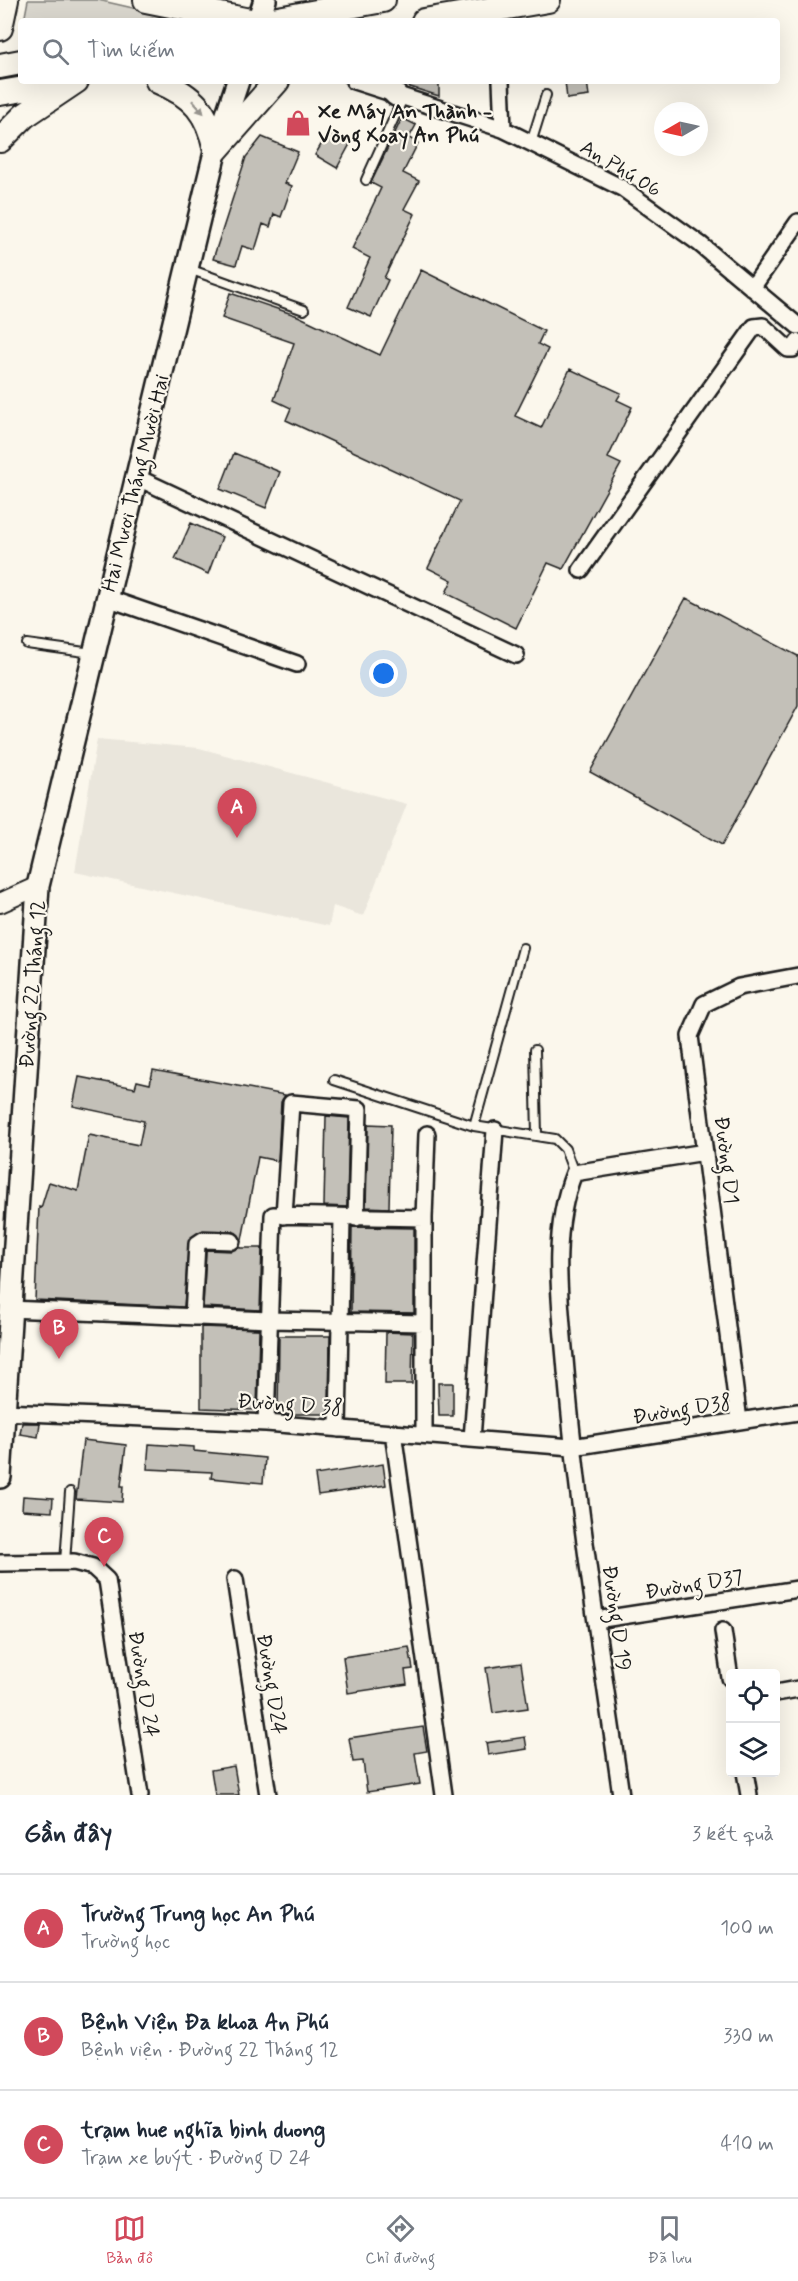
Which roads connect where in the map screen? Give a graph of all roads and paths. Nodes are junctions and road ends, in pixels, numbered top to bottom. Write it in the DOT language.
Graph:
graph roads {
  1 [pos="6,0"];
  2 [pos="146,0"];
  3 [pos="265,0"];
  4 [pos="383,0"];
  5 [pos="548,0"];
  6 [pos="332,4"];
  7 [pos="210,11"];
  8 [pos="238,18"];
  9 [pos="259,18"];
  10 [pos="278,18"];
  11 [pos="442,18"];
  12 [pos="0,28"];
  13 [pos="18,63"];
  14 [pos="0,66"];
  15 [pos="51,84"];
  16 [pos="72,84"];
  17 [pos="163,84"];
  18 [pos="237,84"];
  19 [pos="366,84"];
  20 [pos="501,84"];
  21 [pos="272,86"];
  22 [pos="395,91"];
  23 [pos="0,93"];
  24 [pos="546,95"];
  25 [pos="503,129"];
  26 [pos="0,140"];
  27 [pos="531,143"];
  28 [pos="216,150"];
  29 [pos="366,180"];
  30 [pos="798,222"];
  31 [pos="188,269"];
  32 [pos="752,288"];
  33 [pos="304,310"];
  34 [pos="798,326"];
  35 [pos="798,342"];
  36 [pos="136,477"];
  37 [pos="581,570"];
  38 [pos="107,598"];
  39 [pos="27,644"];
  40 [pos="93,653"];
  41 [pos="516,655"];
  42 [pos="297,664"];
  43 [pos="38,886"];
  44 [pos="0,903"];
  45 [pos="523,948"];
  46 [pos="798,976"];
  47 [pos="535,1050"];
  48 [pos="334,1080"];
  49 [pos="474,1126"];
  50 [pos="495,1130"];
  51 [pos="427,1134"];
  52 [pos="537,1135"];
  53 [pos="705,1152"];
  54 [pos="574,1173"];
  55 [pos="284,1215"];
  56 [pos="349,1218"];
  57 [pos="424,1218"];
  58 [pos="232,1241"];
  59 [pos="9,1309"];
  60 [pos="193,1317"];
  61 [pos="269,1320"];
  62 [pos="340,1320"];
  63 [pos="423,1323"];
  64 [pos="3,1412"];
  65 [pos="798,1412"];
  66 [pos="739,1421"];
  67 [pos="266,1423"];
  68 [pos="338,1429"];
  69 [pos="393,1432"];
  70 [pos="424,1435"];
  71 [pos="472,1439"];
  72 [pos="572,1447"];
  73 [pos="0,1464"];
  74 [pos="0,1477"];
  75 [pos="70,1492"];
  76 [pos="65,1562"];
  77 [pos="0,1563"];
  78 [pos="235,1579"];
  79 [pos="798,1589"];
  80 [pos="596,1620"];
  81 [pos="723,1631"];
  82 [pos="729,1669"];
  83 [pos="798,1689"];
  84 [pos="780,1692"];
  85 [pos="746,1777"];
  86 [pos="140,1795"];
  87 [pos="268,1795"];
  88 [pos="444,1795"];
  89 [pos="621,1795"];
  90 [pos="749,1795"];
  1 -- 12 [label="main road"];
  2 -- 7 [label="main road"];
  3 -- 9 [label="main road"];
  4 -- 6 [label="main road"];
  5 -- 11 [label="main road"];
  6 -- 10 [label="main road"];
  7 -- 8 [label="main road"];
  13 -- 14 [label="main road"];
  15 -- 23 [label="main road"];
  16 -- 26 [label="main road"];
  17 -- 28 [label="main road, one-way"];
  18 -- 28 [label="main road, Hai Mươi Tháng Mười Hai"];
  19 -- 22 [label="street, An Phú 06"];
  20 -- 25 [label="street"];
  21 -- 28 [label="main road"];
  22 -- 25 [label="street, An Phú 06"];
  22 -- 29 [label="lane"];
  24 -- 27 [label="lane"];
  25 -- 27 [label="street, An Phú 06"];
  27 -- 32 [label="street, An Phú 06"];
  28 -- 31 [label="main road, Hai Mươi Tháng Mười Hai"];
  30 -- 32 [label="street"];
  31 -- 33 [label="lane"];
  31 -- 36 [label="main road, Hai Mươi Tháng Mười Hai"];
  32 -- 34 [label="street, An Phú 06"];
  35 -- 37 [label="street"];
  36 -- 38 [label="main road, Hai Mươi Tháng Mười Hai"];
  36 -- 41 [label="street"];
  38 -- 40 [label="main road, Hai Mươi Tháng Mười Hai"];
  38 -- 42 [label="street"];
  39 -- 40 [label="lane"];
  40 -- 43 [label="main road, Hai Mươi Tháng Mười Hai"];
  43 -- 44 [label="street"];
  43 -- 59 [label="main road, Đường 22 Tháng 12"];
  45 -- 49 [label="lane"];
  46 -- 53 [label="street, Đường D1"];
  47 -- 52 [label="lane"];
  48 -- 49 [label="lane"];
  49 -- 50 [label="lane"];
  50 -- 52 [label="lane"];
  50 -- 71 [label="street"];
  51 -- 57 [label="street"];
  52 -- 54 [label="lane"];
  53 -- 54 [label="street"];
  53 -- 66 [label="street, Đường D1"];
  54 -- 72 [label="street, Đường D 19"];
  55 -- 56 [label="street"];
  55 -- 56 [label="street"];
  55 -- 61 [label="street"];
  56 -- 57 [label="street"];
  56 -- 62 [label="street"];
  57 -- 63 [label="street"];
  58 -- 60 [label="street"];
  59 -- 60 [label="street"];
  59 -- 64 [label="main road, Đường 22 Tháng 12"];
  60 -- 61 [label="street"];
  61 -- 62 [label="street"];
  61 -- 67 [label="street"];
  62 -- 63 [label="street"];
  62 -- 68 [label="street"];
  63 -- 70 [label="street"];
  64 -- 67 [label="street, Đường D 38"];
  64 -- 73 [label="main road, Đường 22 Tháng 12"];
  65 -- 66 [label="street, Đường D38"];
  66 -- 72 [label="street, Đường D38"];
  67 -- 68 [label="street, Đường D 38"];
  68 -- 69 [label="street, Đường D 38"];
  69 -- 70 [label="street, Đường D 38"];
  69 -- 88 [label="street"];
  70 -- 71 [label="street, Đường D 38"];
  71 -- 72 [label="street, Đường D 38"];
  72 -- 80 [label="street, Đường D 19"];
  73 -- 74 [label="main road, Đường 22 Tháng 12"];
  75 -- 76 [label="lane"];
  76 -- 77 [label="street"];
  76 -- 86 [label="street, Đường D 24"];
  78 -- 87 [label="street, Đường D24"];
  79 -- 80 [label="street, Đường D37"];
  80 -- 89 [label="street, Đường D 19"];
  81 -- 82 [label="street"];
  83 -- 84 [label="street"];
  85 -- 90 [label="street"];
}
